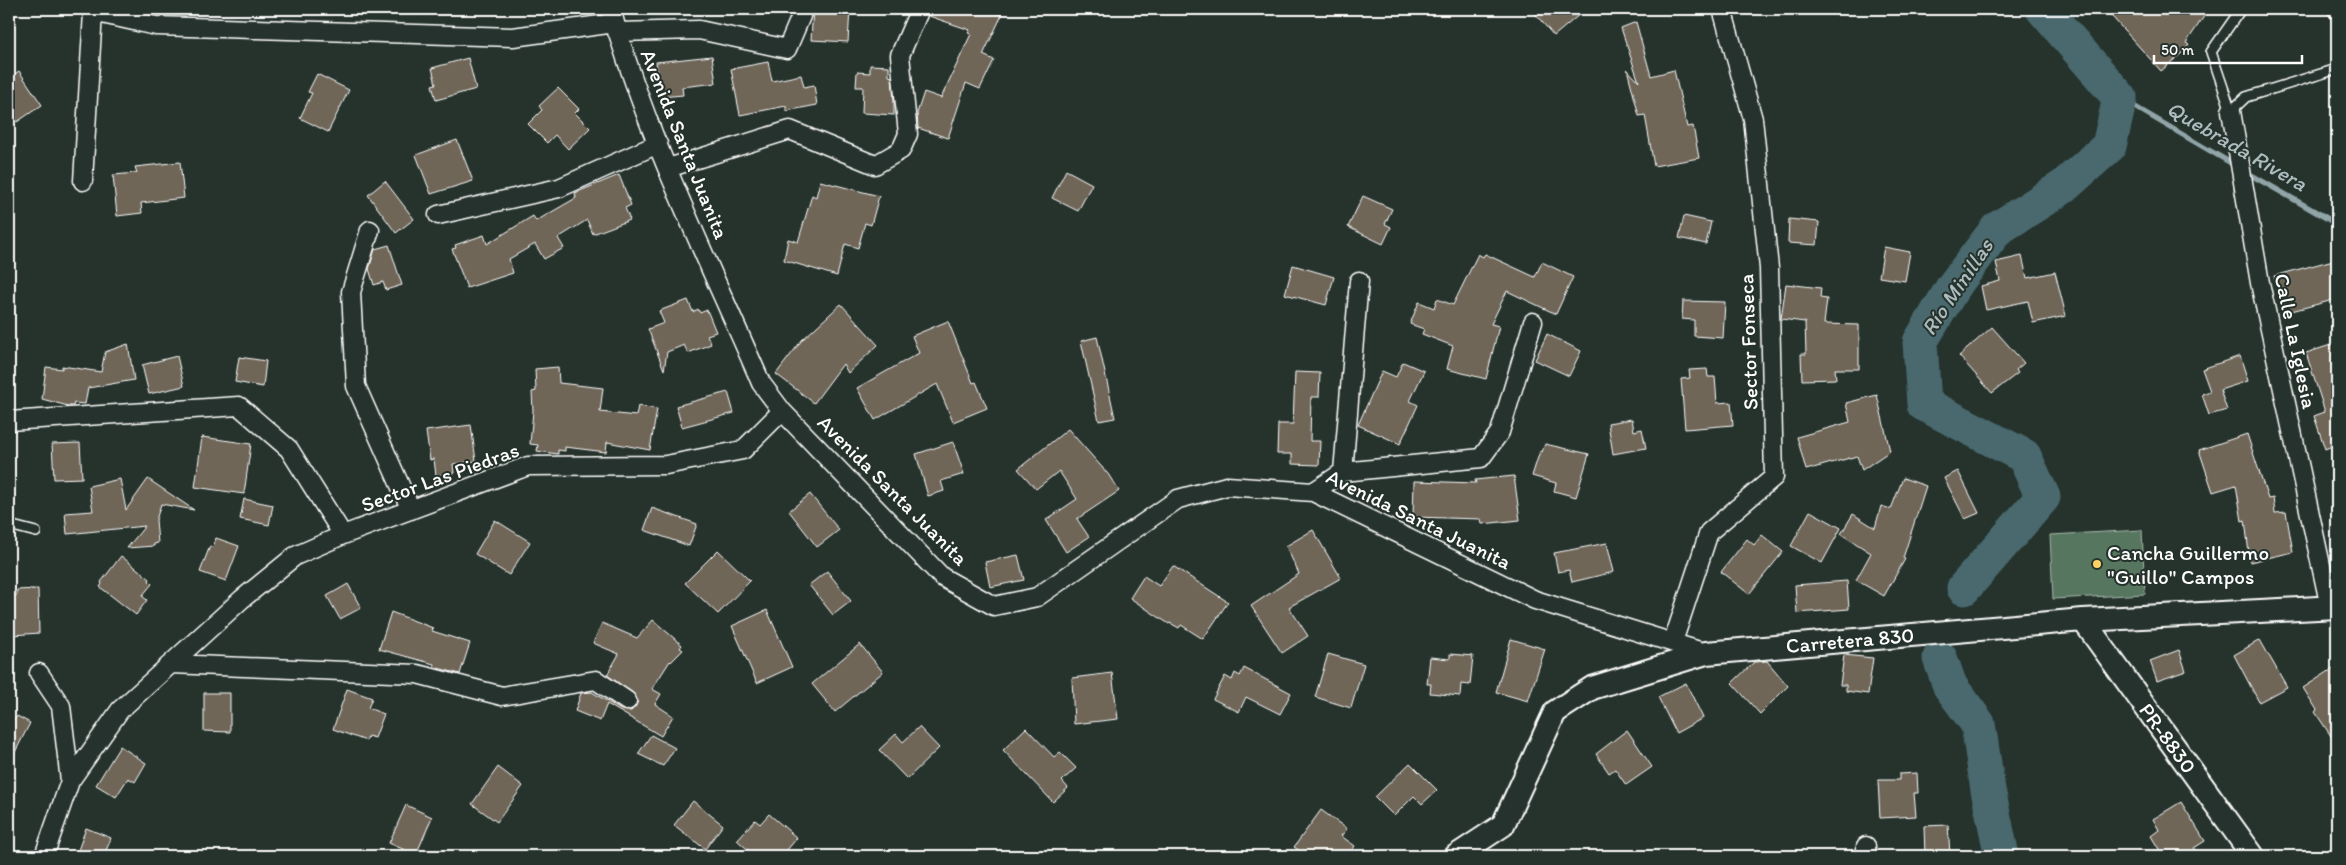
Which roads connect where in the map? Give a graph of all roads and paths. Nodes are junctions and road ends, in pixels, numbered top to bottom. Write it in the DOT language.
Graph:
graph roads {
  1 [pos="920,9"];
  2 [pos="1722,9"];
  3 [pos="2241,9"];
  4 [pos="2332,9"];
  5 [pos="92,10"];
  6 [pos="801,16"];
  7 [pos="2337,18"];
  8 [pos="614,21"];
  9 [pos="2337,68"];
  10 [pos="2231,111"];
  11 [pos="658,144"];
  12 [pos="668,168"];
  13 [pos="83,181"];
  14 [pos="438,215"];
  15 [pos="370,230"];
  16 [pos="1359,281"];
  17 [pos="1533,322"];
  18 [pos="782,411"];
  19 [pos="9,421"];
  20 [pos="1343,472"];
  21 [pos="1313,492"];
  22 [pos="411,510"];
  23 [pos="9,525"];
  24 [pos="36,532"];
  25 [pos="344,535"];
  26 [pos="2334,607"];
  27 [pos="2083,620"];
  28 [pos="1673,642"];
  29 [pos="1706,653"];
  30 [pos="171,664"];
  31 [pos="39,673"];
  32 [pos="626,701"];
  33 [pos="70,780"];
  34 [pos="44,856"];
  35 [pos="1456,856"];
  36 [pos="2252,856"];
  1 -- 12 [label="street"];
  2 -- 28 [label="street, Sector Fonseca"];
  3 -- 10 [label="lane"];
  4 -- 7 [label="lane"];
  5 -- 8 [label="street"];
  5 -- 13 [label="street"];
  6 -- 8 [label="street"];
  8 -- 11 [label="street, Avenida Santa Juanita"];
  9 -- 10 [label="lane"];
  10 -- 26 [label="street, Calle La Iglesia"];
  11 -- 12 [label="street, Avenida Santa Juanita"];
  11 -- 14 [label="street"];
  12 -- 18 [label="street, Avenida Santa Juanita"];
  15 -- 22 [label="street"];
  16 -- 20 [label="street"];
  17 -- 20 [label="street"];
  18 -- 21 [label="street, Avenida Santa Juanita"];
  18 -- 22 [label="street, Sector Las Piedras"];
  19 -- 25 [label="street"];
  20 -- 21 [label="street"];
  21 -- 28 [label="street, Avenida Santa Juanita"];
  22 -- 25 [label="street, Sector Las Piedras"];
  23 -- 24 [label="lane"];
  25 -- 30 [label="street, Sector Las Piedras"];
  26 -- 27 [label="street, Carretera 830"];
  27 -- 29 [label="street, Carretera 830"];
  27 -- 36 [label="street, PR-8830 / PR-8830"];
  28 -- 29 [label="street, Avenida Santa Juanita"];
  29 -- 35 [label="street, Carretera 830"];
  30 -- 32 [label="street"];
  30 -- 33 [label="street, Sector Las Piedras"];
  31 -- 33 [label="street"];
  33 -- 34 [label="street, Sector Las Piedras"];
}
